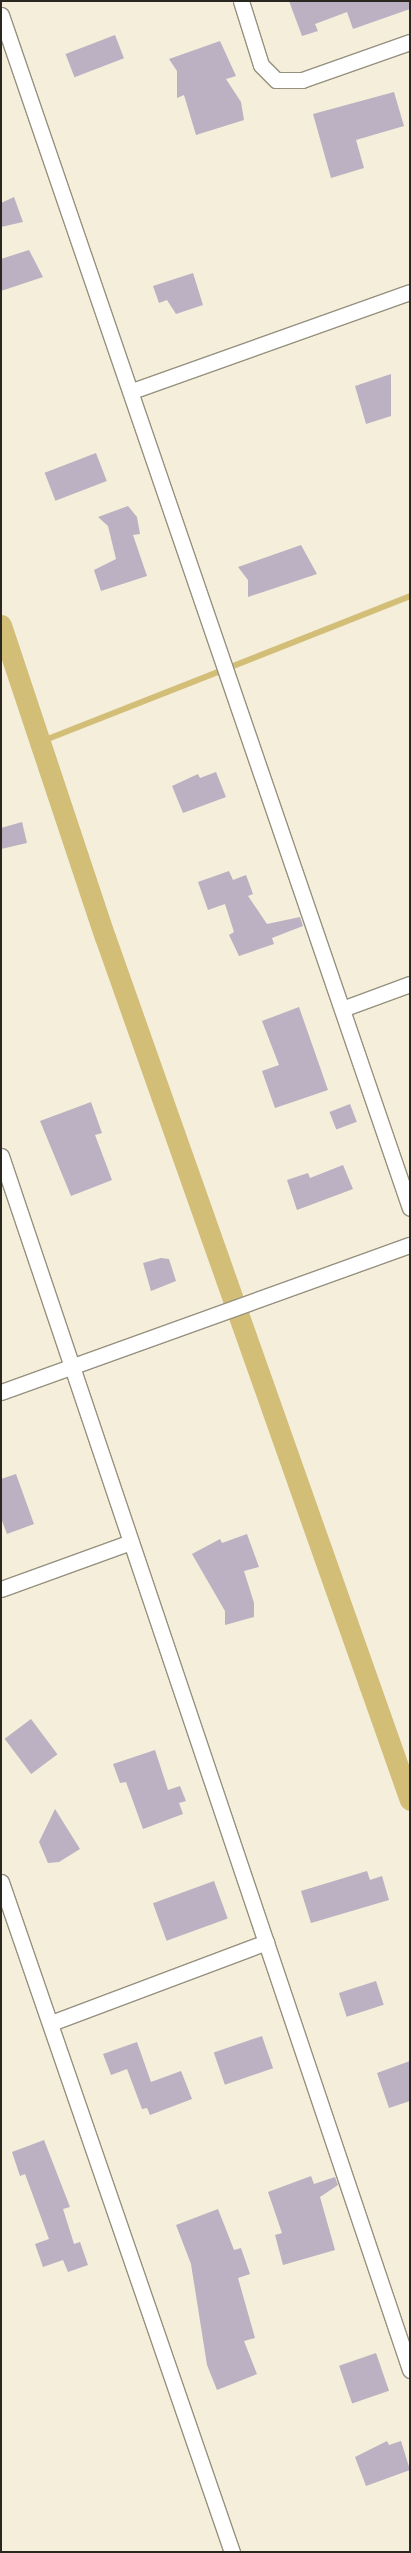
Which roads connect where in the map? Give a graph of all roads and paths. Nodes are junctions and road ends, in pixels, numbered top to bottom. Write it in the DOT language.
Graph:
graph roads {
  1 [pos="241,1"];
  2 [pos="1,15"];
  3 [pos="410,42"];
  4 [pos="410,292"];
  5 [pos="132,391"];
  6 [pos="410,984"];
  7 [pos="342,1009"];
  8 [pos="1,1156"];
  9 [pos="410,1208"];
  10 [pos="410,1244"];
  11 [pos="72,1366"];
  12 [pos="1,1392"];
  13 [pos="131,1542"];
  14 [pos="1,1589"];
  15 [pos="1,1882"];
  16 [pos="266,1942"];
  17 [pos="51,2023"];
  18 [pos="410,2370"];
  19 [pos="232,2552"];
  1 -- 3 [label="street"];
  2 -- 5 [label="street"];
  4 -- 5 [label="street"];
  5 -- 7 [label="street"];
  6 -- 7 [label="street"];
  7 -- 9 [label="street"];
  8 -- 11 [label="street"];
  10 -- 11 [label="street"];
  11 -- 12 [label="street"];
  11 -- 13 [label="street"];
  13 -- 14 [label="street"];
  13 -- 16 [label="street"];
  15 -- 17 [label="street"];
  16 -- 17 [label="street"];
  16 -- 18 [label="street"];
  17 -- 19 [label="street"];
}
